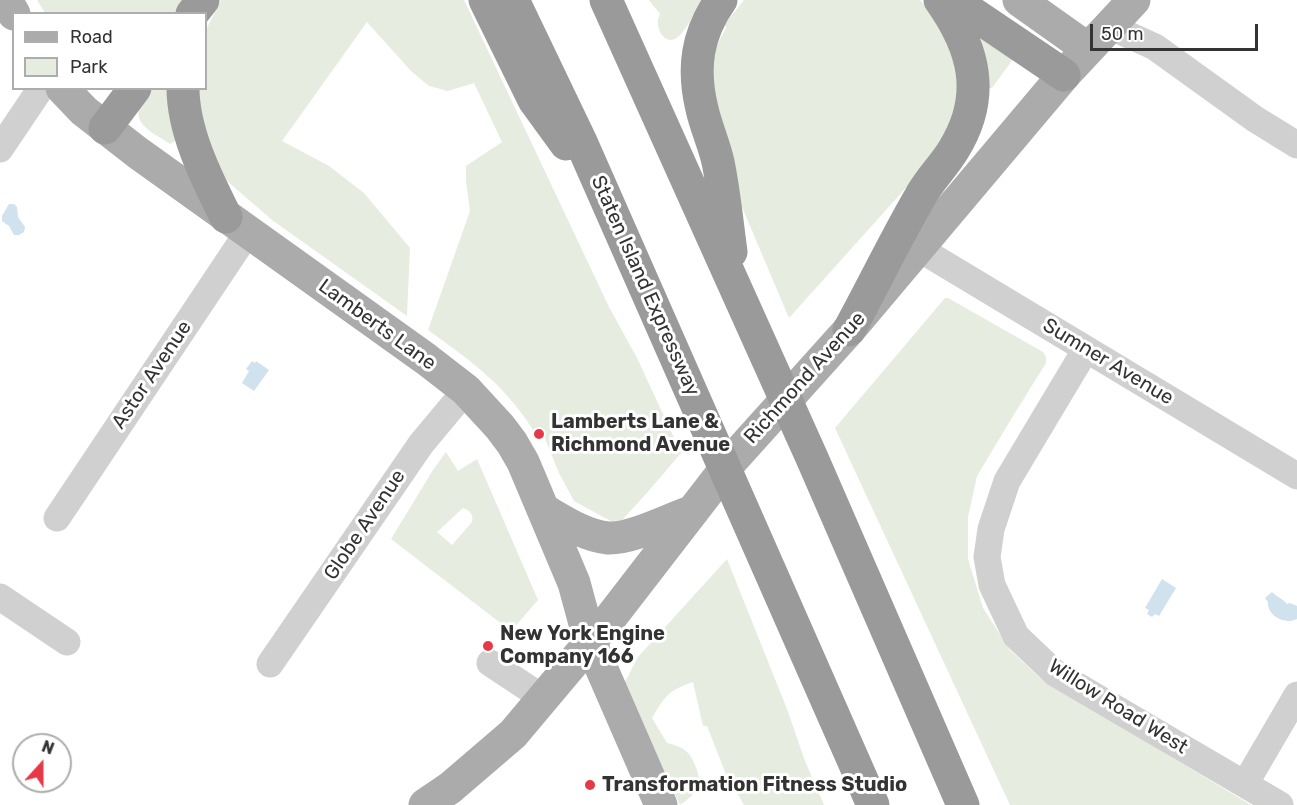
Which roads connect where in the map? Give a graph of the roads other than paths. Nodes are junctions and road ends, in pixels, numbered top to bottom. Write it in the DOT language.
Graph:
graph roads {
  1 [pos="485,0"];
  2 [pos="513,0"];
  3 [pos="606,0"];
  4 [pos="721,0"];
  5 [pos="940,0"];
  6 [pos="953,0"];
  7 [pos="1019,0"];
  8 [pos="1134,0"];
  9 [pos="1099,38"];
  10 [pos="1064,75"];
  11 [pos="40,90"];
  12 [pos="64,90"];
  13 [pos="134,90"];
  14 [pos="183,90"];
  15 [pos="105,128"];
  16 [pos="1297,145"];
  17 [pos="0,149"];
  18 [pos="607,200"];
  19 [pos="237,225"];
  20 [pos="918,248"];
  21 [pos="737,290"];
  22 [pos="849,330"];
  23 [pos="1086,349"];
  24 [pos="465,390"];
  25 [pos="1297,476"];
  26 [pos="544,510"];
  27 [pos="695,510"];
  28 [pos="57,518"];
  29 [pos="0,597"];
  30 [pos="67,642"];
  31 [pos="590,642"];
  32 [pos="490,663"];
  33 [pos="270,664"];
  34 [pos="1297,695"];
  35 [pos="543,699"];
  36 [pos="919,705"];
  37 [pos="1245,784"];
  38 [pos="425,805"];
  39 [pos="661,805"];
  40 [pos="873,805"];
  41 [pos="963,805"];
  42 [pos="977,805"];
  43 [pos="1280,805"];
  1 -- 18 [label="highway"];
  2 -- 18 [label="highway, Staten Island Expressway"];
  3 -- 21 [label="highway"];
  4 -- 21 [label="highway"];
  5 -- 22 [label="highway"];
  6 -- 10 [label="highway"];
  7 -- 9 [label="main road"];
  8 -- 9 [label="main road, Richmond Avenue"];
  9 -- 10 [label="main road, Richmond Avenue"];
  9 -- 16 [label="street"];
  10 -- 20 [label="main road, Richmond Avenue"];
  11 -- 17 [label="street"];
  12 -- 15 [label="main road, Lamberts Lane"];
  13 -- 15 [label="highway"];
  14 -- 19 [label="highway"];
  15 -- 19 [label="main road, Lamberts Lane"];
  18 -- 40 [label="highway, Staten Island Expressway"];
  19 -- 24 [label="main road, Lamberts Lane"];
  19 -- 28 [label="street, Astor Avenue"];
  20 -- 22 [label="main road, Richmond Avenue"];
  20 -- 23 [label="street, Sumner Avenue"];
  21 -- 36 [label="highway"];
  22 -- 27 [label="main road, Richmond Avenue"];
  23 -- 25 [label="street, Sumner Avenue"];
  23 -- 37 [label="street, Willow Road West"];
  24 -- 26 [label="main road, Lamberts Lane"];
  24 -- 33 [label="street, Globe Avenue"];
  26 -- 27 [label="main road"];
  26 -- 31 [label="main road, Lamberts Lane"];
  27 -- 31 [label="main road, Richmond Avenue"];
  29 -- 30 [label="street"];
  31 -- 35 [label="main road, Richmond Avenue"];
  31 -- 39 [label="main road, Lamberts Lane"];
  32 -- 35 [label="street"];
  34 -- 37 [label="street"];
  35 -- 38 [label="main road, Richmond Avenue"];
  36 -- 41 [label="highway"];
  36 -- 42 [label="highway"];
  37 -- 43 [label="street, Willow Road West"];
}
